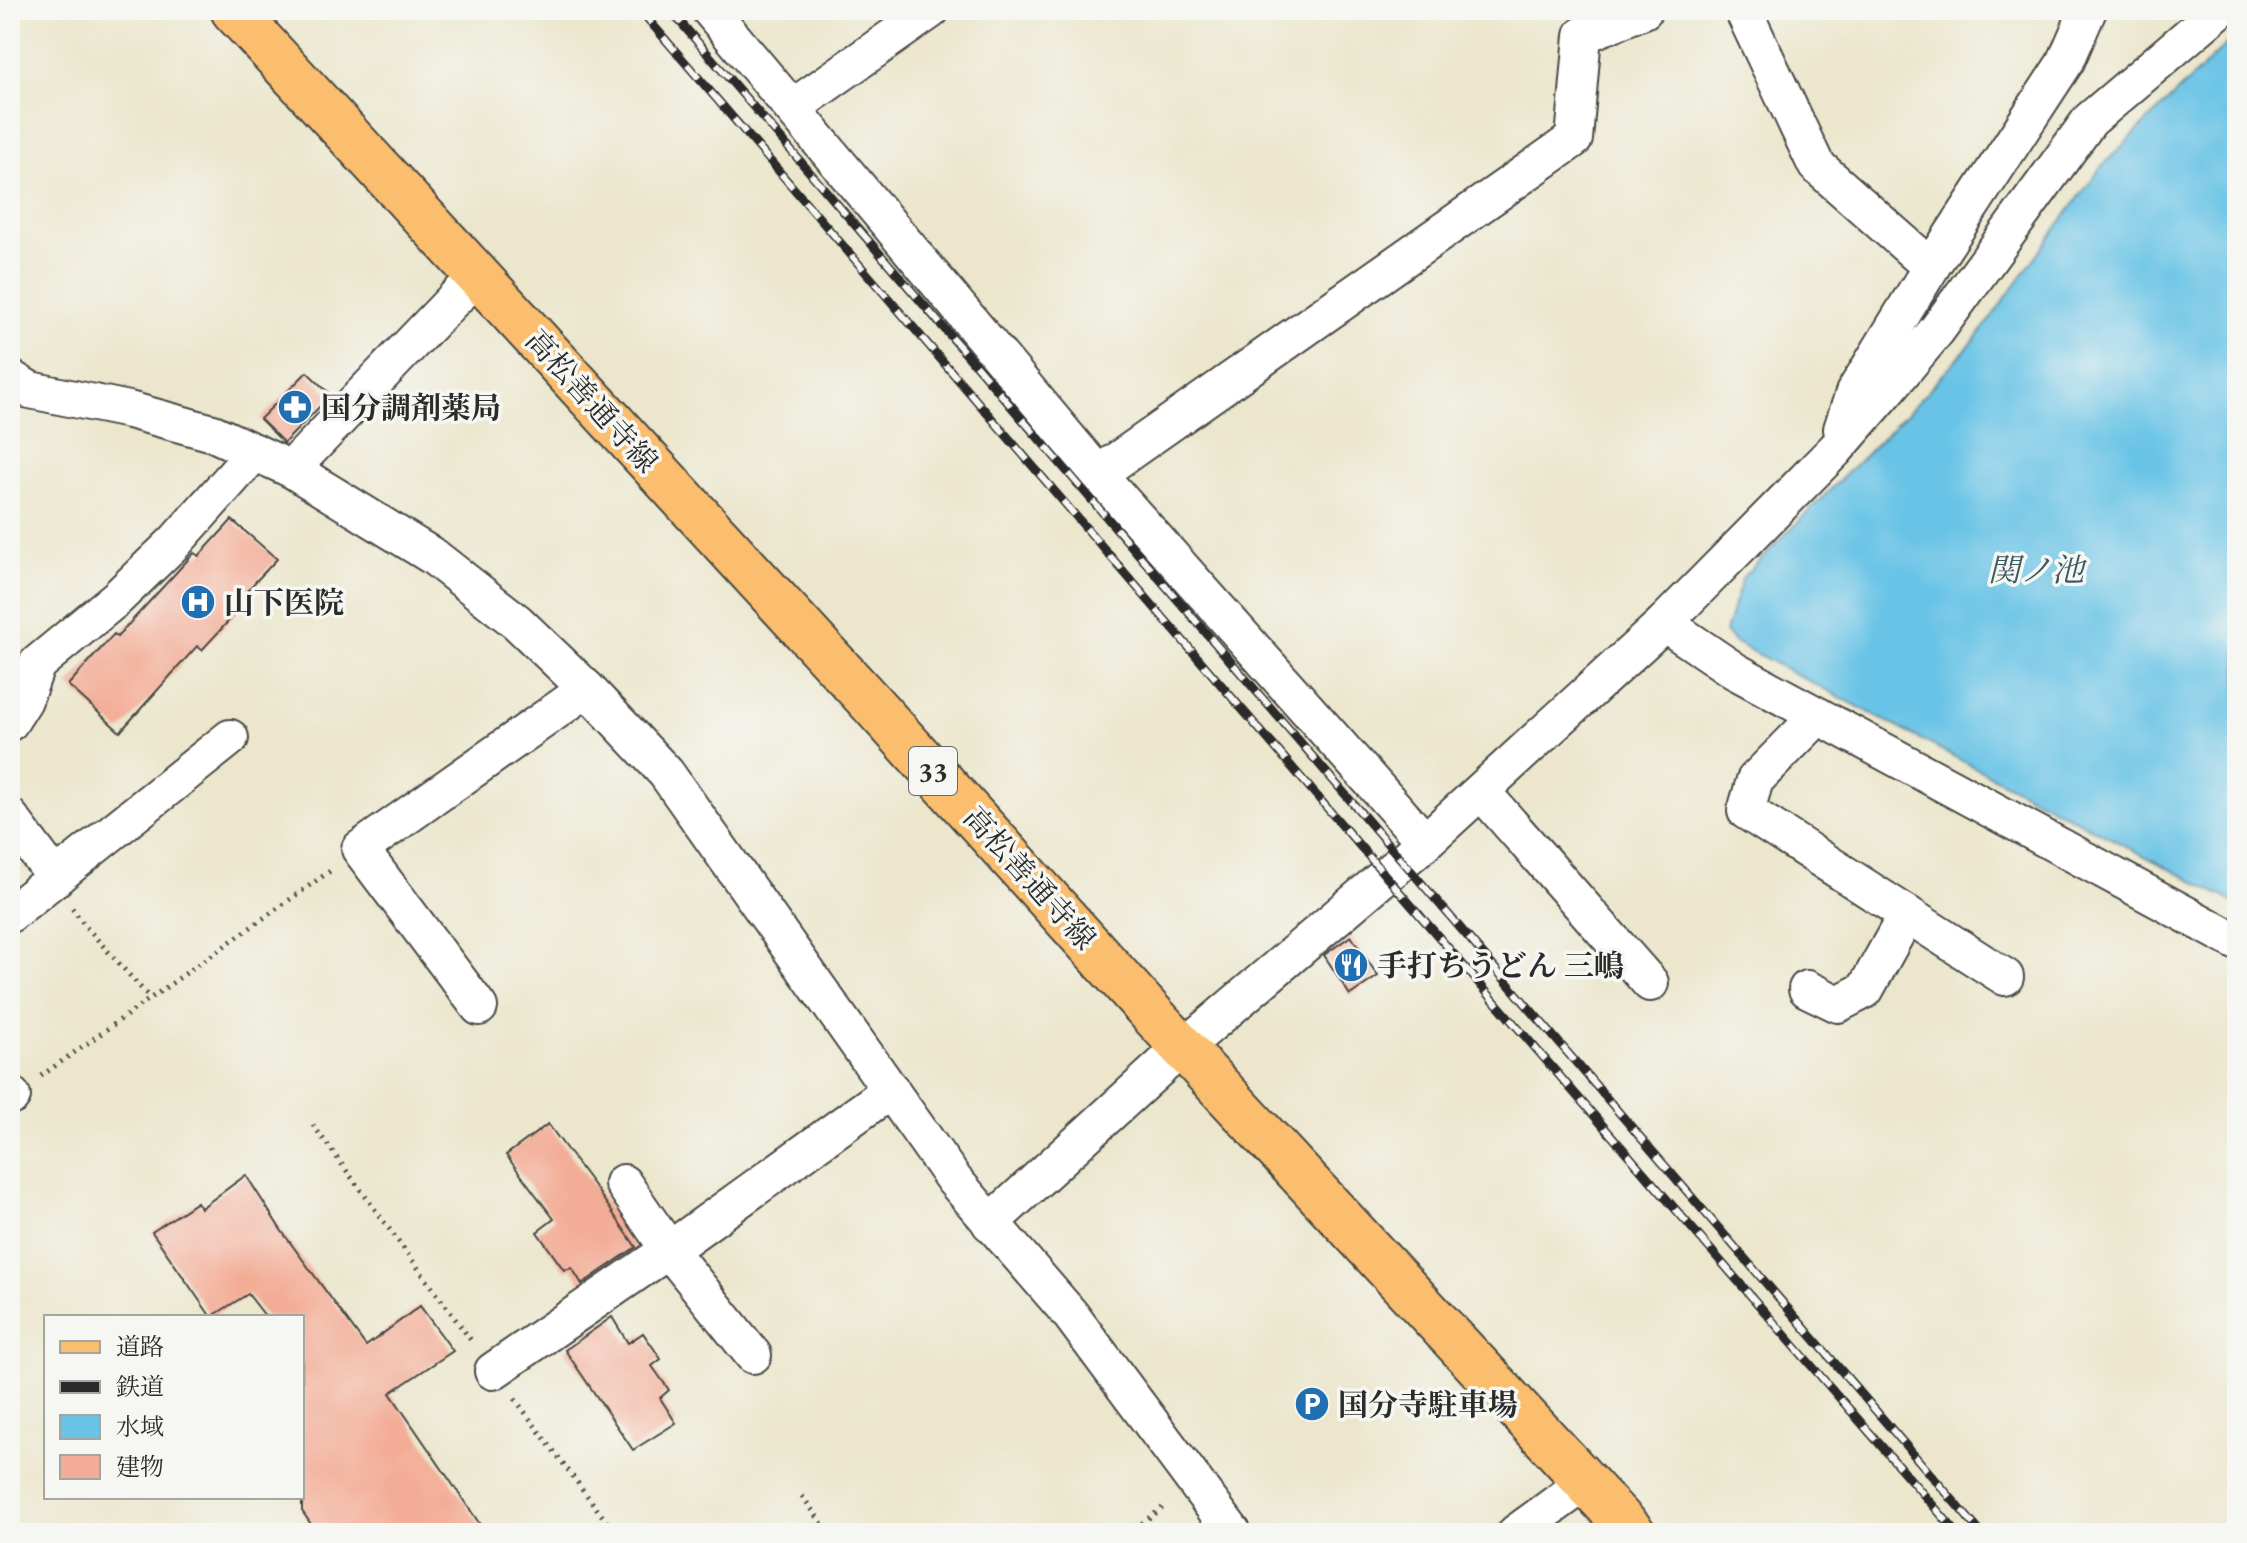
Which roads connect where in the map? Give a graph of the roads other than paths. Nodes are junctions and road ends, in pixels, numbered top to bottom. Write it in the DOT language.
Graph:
graph roads {
  1 [pos="233,10"];
  2 [pos="710,10"];
  3 [pos="931,10"];
  4 [pos="1644,10"];
  5 [pos="1743,10"];
  6 [pos="2088,10"];
  7 [pos="2219,10"];
  8 [pos="792,108"];
  9 [pos="1931,267"];
  10 [pos="479,277"];
  11 [pos="10,378"];
  12 [pos="1835,450"];
  13 [pos="255,452"];
  14 [pos="291,469"];
  15 [pos="1098,474"];
  16 [pos="1664,623"];
  17 [pos="587,689"];
  18 [pos="1818,716"];
  19 [pos="10,722"];
  20 [pos="230,738"];
  21 [pos="1481,791"];
  22 [pos="10,817"];
  23 [pos="1425,842"];
  24 [pos="56,878"];
  25 [pos="10,914"];
  26 [pos="1907,914"];
  27 [pos="2237,942"];
  28 [pos="2005,977"];
  29 [pos="1650,983"];
  30 [pos="1807,989"];
  31 [pos="479,1007"];
  32 [pos="1183,1048"];
  33 [pos="891,1090"];
  34 [pos="623,1183"];
  35 [pos="990,1223"];
  36 [pos="669,1250"];
  37 [pos="753,1355"];
  38 [pos="493,1371"];
  39 [pos="1586,1482"];
  40 [pos="1233,1533"];
  41 [pos="1516,1533"];
  42 [pos="1633,1533"];
  1 -- 10 [label="main road, 高松善通寺線 / 33"];
  2 -- 8 [label="street"];
  3 -- 8 [label="street"];
  4 -- 15 [label="street"];
  5 -- 9 [label="street"];
  6 -- 9 [label="street"];
  7 -- 12 [label="street"];
  8 -- 15 [label="street"];
  9 -- 12 [label="street"];
  10 -- 14 [label="street"];
  10 -- 32 [label="main road, 高松善通寺線 / 33"];
  11 -- 13 [label="street"];
  12 -- 16 [label="street"];
  13 -- 14 [label="street"];
  13 -- 19 [label="street"];
  14 -- 17 [label="street"];
  15 -- 23 [label="street"];
  16 -- 18 [label="street"];
  16 -- 21 [label="street"];
  17 -- 31 [label="street"];
  17 -- 33 [label="street"];
  18 -- 26 [label="street"];
  18 -- 27 [label="street"];
  20 -- 24 [label="street"];
  21 -- 23 [label="street"];
  21 -- 29 [label="street"];
  22 -- 24 [label="street"];
  23 -- 32 [label="street"];
  24 -- 25 [label="street"];
  26 -- 28 [label="street"];
  26 -- 30 [label="street"];
  32 -- 35 [label="street"];
  32 -- 39 [label="main road, 高松善通寺線 / 33"];
  33 -- 35 [label="street"];
  33 -- 36 [label="street"];
  34 -- 36 [label="street"];
  35 -- 40 [label="street"];
  36 -- 37 [label="street"];
  36 -- 38 [label="street"];
  39 -- 41 [label="street"];
  39 -- 42 [label="main road, 高松善通寺線 / 33"];
}
